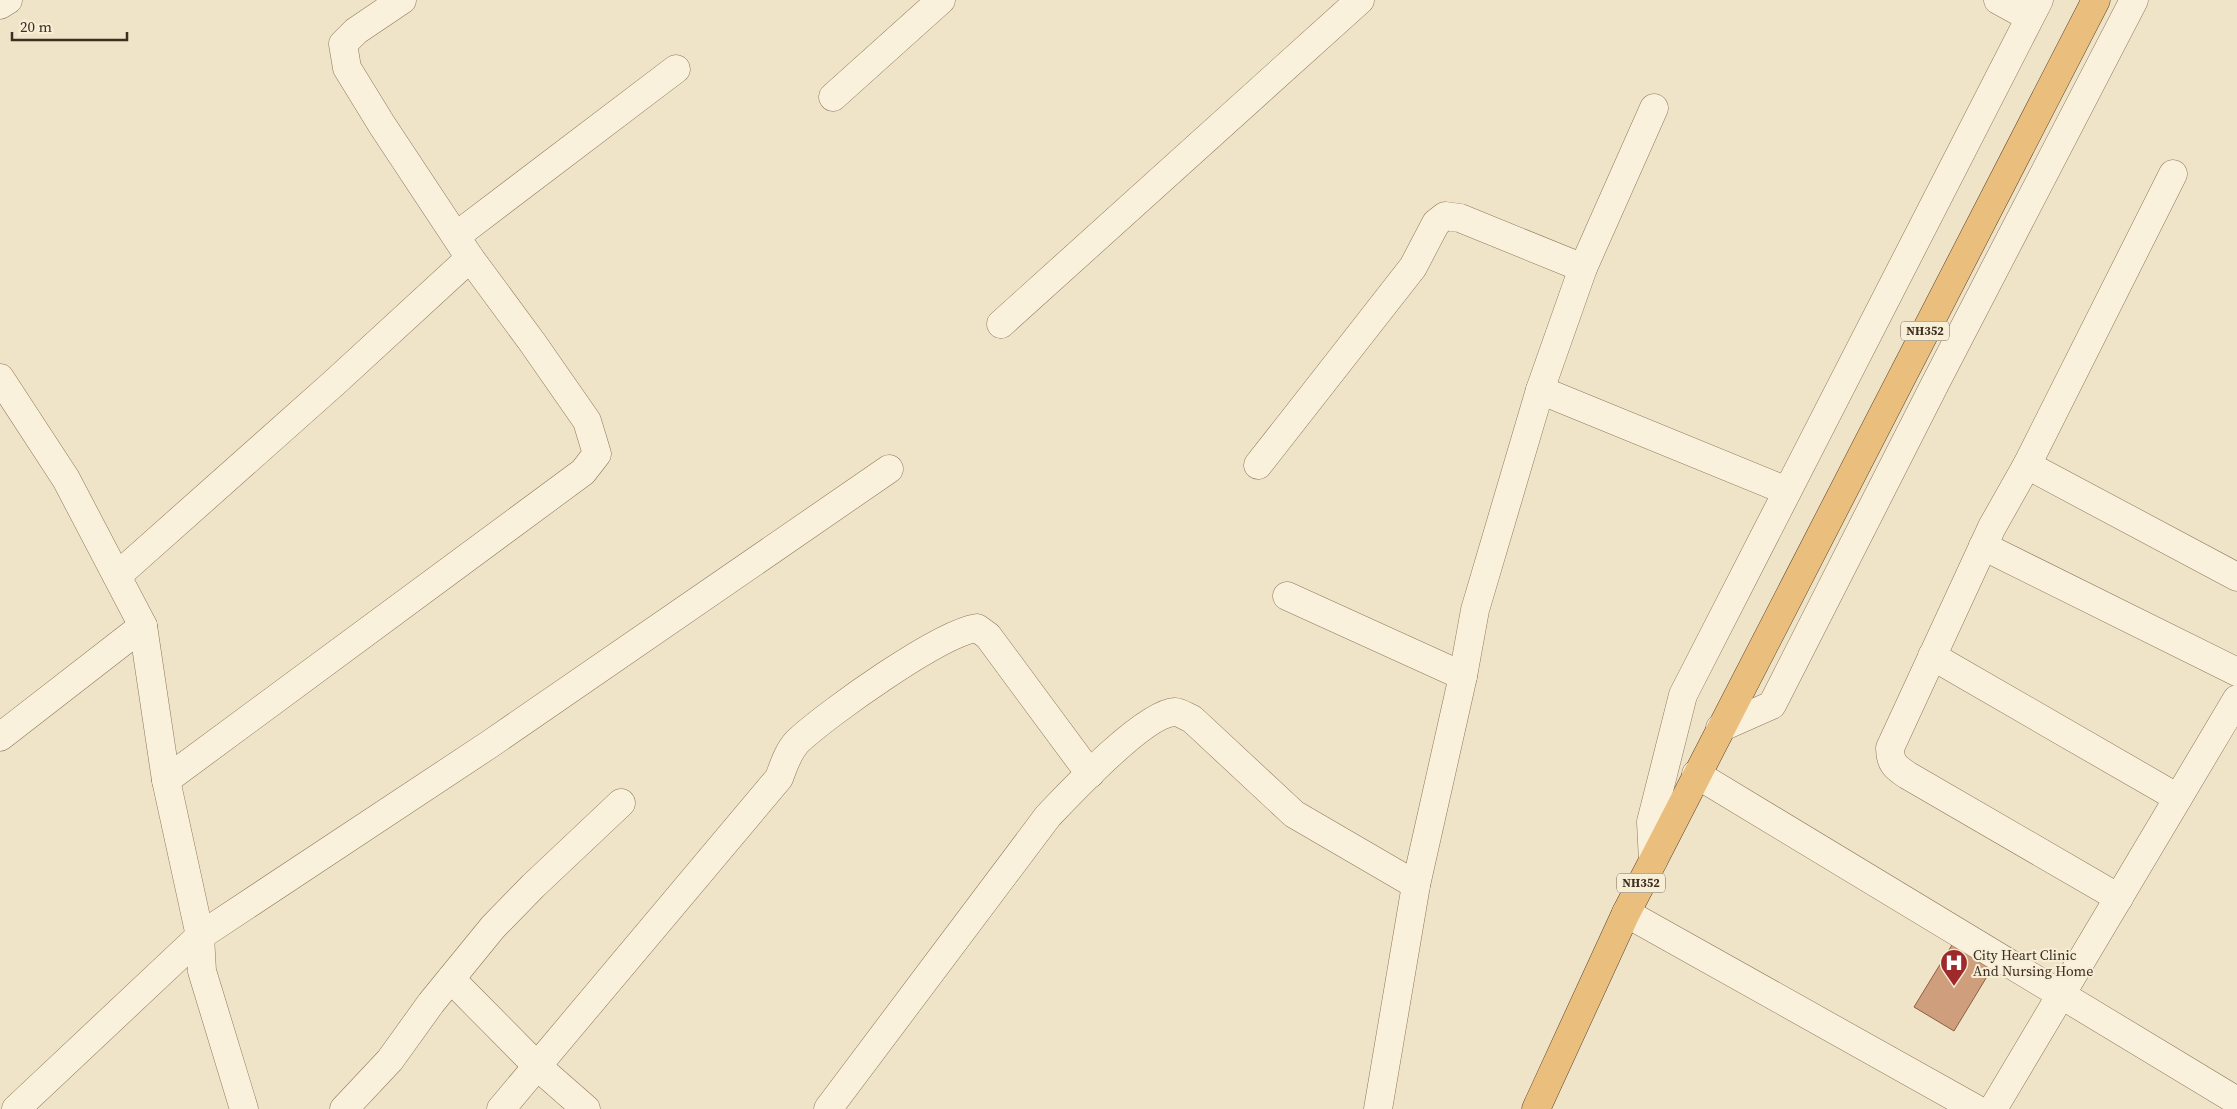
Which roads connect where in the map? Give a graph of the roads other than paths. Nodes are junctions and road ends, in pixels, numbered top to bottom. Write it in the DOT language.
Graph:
graph roads {
  1 [pos="8,0"];
  2 [pos="402,0"];
  3 [pos="941,0"];
  4 [pos="1360,0"];
  5 [pos="1998,0"];
  6 [pos="2096,0"];
  7 [pos="2134,0"];
  8 [pos="0,5"];
  9 [pos="2034,9"];
  10 [pos="676,69"];
  11 [pos="833,97"];
  12 [pos="1654,108"];
  13 [pos="2173,174"];
  14 [pos="463,247"];
  15 [pos="1583,268"];
  16 [pos="1001,324"];
  17 [pos="0,378"];
  18 [pos="1540,390"];
  19 [pos="1258,465"];
  20 [pos="2027,465"];
  21 [pos="889,469"];
  22 [pos="1787,492"];
  23 [pos="1983,546"];
  24 [pos="117,576"];
  25 [pos="2237,577"];
  26 [pos="1287,596"];
  27 [pos="143,626"];
  28 [pos="1932,656"];
  29 [pos="2237,672"];
  30 [pos="1463,676"];
  31 [pos="2237,699"];
  32 [pos="1720,728"];
  33 [pos="0,737"];
  34 [pos="1090,774"];
  35 [pos="1696,774"];
  36 [pos="166,780"];
  37 [pos="2178,798"];
  38 [pos="621,803"];
  39 [pos="1652,860"];
  40 [pos="1416,885"];
  41 [pos="2119,898"];
  42 [pos="1626,913"];
  43 [pos="200,936"];
  44 [pos="451,978"];
  45 [pos="2061,995"];
  46 [pos="537,1066"];
  47 [pos="2237,1100"];
  48 [pos="16,1109"];
  49 [pos="244,1109"];
  50 [pos="344,1109"];
  51 [pos="501,1109"];
  52 [pos="586,1109"];
  53 [pos="828,1109"];
  54 [pos="1378,1109"];
  55 [pos="1536,1109"];
  56 [pos="1976,1109"];
  57 [pos="1993,1109"];
  1 -- 8 [label="street"];
  2 -- 14 [label="street"];
  3 -- 11 [label="street"];
  4 -- 16 [label="street"];
  5 -- 9 [label="street"];
  6 -- 32 [label="highway, NH352"];
  7 -- 32 [label="street"];
  9 -- 22 [label="street"];
  10 -- 14 [label="street"];
  12 -- 15 [label="street"];
  13 -- 20 [label="street"];
  14 -- 24 [label="street"];
  14 -- 36 [label="street"];
  15 -- 18 [label="street"];
  15 -- 19 [label="street"];
  17 -- 24 [label="street"];
  18 -- 22 [label="street"];
  18 -- 30 [label="street"];
  20 -- 23 [label="street"];
  20 -- 25 [label="street"];
  21 -- 43 [label="street"];
  22 -- 39 [label="street"];
  23 -- 28 [label="street"];
  23 -- 29 [label="street"];
  24 -- 27 [label="street"];
  26 -- 30 [label="street"];
  27 -- 33 [label="street"];
  27 -- 36 [label="street"];
  28 -- 37 [label="street"];
  28 -- 41 [label="street"];
  30 -- 40 [label="street"];
  31 -- 37 [label="street"];
  32 -- 35 [label="highway, NH352"];
  34 -- 40 [label="street"];
  34 -- 46 [label="street"];
  34 -- 53 [label="street"];
  35 -- 39 [label="highway, NH352"];
  35 -- 45 [label="street"];
  36 -- 43 [label="street"];
  37 -- 41 [label="street"];
  38 -- 44 [label="street"];
  39 -- 42 [label="highway, NH352"];
  40 -- 54 [label="street"];
  41 -- 45 [label="street"];
  42 -- 55 [label="highway, NH352"];
  42 -- 56 [label="street"];
  43 -- 48 [label="street"];
  43 -- 49 [label="street"];
  44 -- 46 [label="street"];
  44 -- 50 [label="street"];
  45 -- 47 [label="street"];
  45 -- 57 [label="street"];
  46 -- 51 [label="street"];
  46 -- 52 [label="street"];
}
